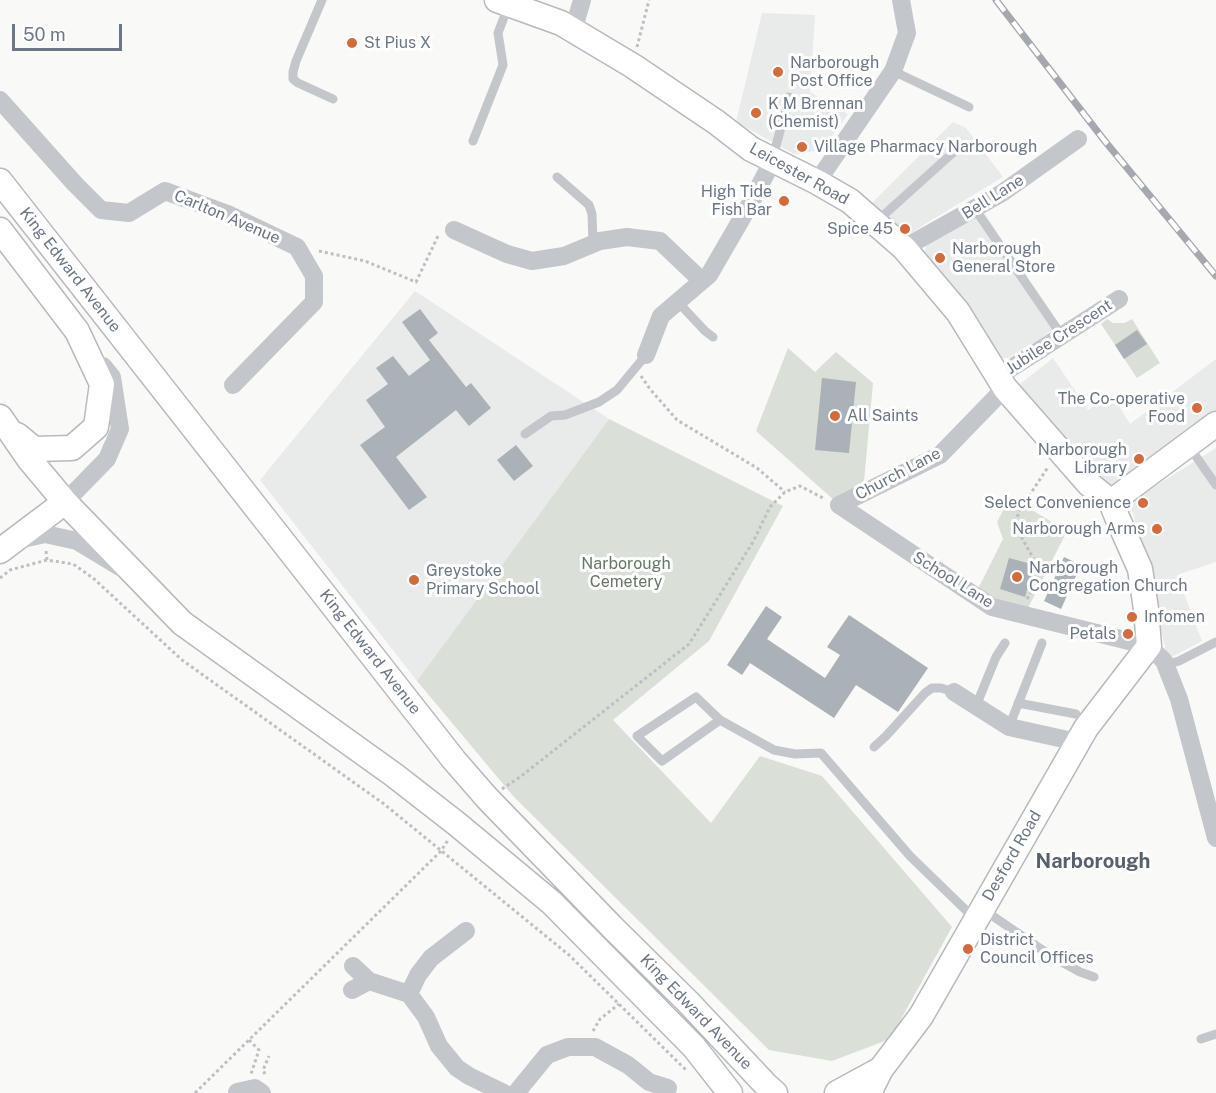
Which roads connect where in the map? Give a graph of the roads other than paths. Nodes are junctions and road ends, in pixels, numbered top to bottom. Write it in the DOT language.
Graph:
graph roads {
  1 [pos="322,0"];
  2 [pos="582,0"];
  3 [pos="901,0"];
  4 [pos="503,2"];
  5 [pos="573,31"];
  6 [pos="893,71"];
  7 [pos="789,98"];
  8 [pos="0,99"];
  9 [pos="333,99"];
  10 [pos="969,107"];
  11 [pos="1078,139"];
  12 [pos="473,141"];
  13 [pos="957,149"];
  14 [pos="773,160"];
  15 [pos="557,177"];
  16 [pos="0,181"];
  17 [pos="817,182"];
  18 [pos="8,199"];
  19 [pos="975,209"];
  20 [pos="876,222"];
  21 [pos="0,230"];
  22 [pos="454,230"];
  23 [pos="593,244"];
  24 [pos="904,248"];
  25 [pos="702,281"];
  26 [pos="1119,299"];
  27 [pos="677,301"];
  28 [pos="77,331"];
  29 [pos="1062,336"];
  30 [pos="713,337"];
  31 [pos="646,355"];
  32 [pos="1002,382"];
  33 [pos="233,385"];
  34 [pos="2,420"];
  35 [pos="1216,424"];
  36 [pos="525,434"];
  37 [pos="1188,444"];
  38 [pos="1216,485"];
  39 [pos="64,502"];
  40 [pos="1111,502"];
  41 [pos="839,506"];
  42 [pos="7,546"];
  43 [pos="137,577"];
  44 [pos="1216,642"];
  45 [pos="1005,643"];
  46 [pos="1042,643"];
  47 [pos="1156,654"];
  48 [pos="954,692"];
  49 [pos="1018,703"];
  50 [pos="976,706"];
  51 [pos="1076,714"];
  52 [pos="720,720"];
  53 [pos="1009,727"];
  54 [pos="1077,742"];
  55 [pos="874,747"];
  56 [pos="1216,838"];
  57 [pos="979,914"];
  58 [pos="466,931"];
  59 [pos="353,966"];
  60 [pos="1094,977"];
  61 [pos="369,981"];
  62 [pos="352,990"];
  63 [pos="409,994"];
  64 [pos="1216,1034"];
  65 [pos="1201,1039"];
  66 [pos="881,1069"];
  67 [pos="668,1089"];
  68 [pos="504,1093"];
  69 [pos="516,1093"];
  70 [pos="730,1093"];
  71 [pos="775,1093"];
  72 [pos="837,1093"];
  73 [pos="869,1093"];
  1 -- 9 [label="lane"];
  2 -- 5 [label="street"];
  3 -- 6 [label="street"];
  4 -- 5 [label="main road, Leicester Road"];
  4 -- 12 [label="lane"];
  5 -- 14 [label="main road, Leicester Road"];
  6 -- 10 [label="lane"];
  6 -- 17 [label="street"];
  7 -- 14 [label="lane"];
  8 -- 33 [label="street, Carlton Avenue"];
  11 -- 19 [label="street, Bell Lane"];
  13 -- 20 [label="lane"];
  14 -- 17 [label="main road, Leicester Road"];
  14 -- 25 [label="street"];
  15 -- 23 [label="lane"];
  16 -- 18 [label="main road, King Edward Avenue"];
  17 -- 20 [label="main road, Leicester Road"];
  18 -- 71 [label="main road, King Edward Avenue"];
  19 -- 24 [label="street, Bell Lane"];
  19 -- 29 [label="lane"];
  20 -- 24 [label="main road, Leicester Road"];
  21 -- 28 [label="main road, King Edward Avenue"];
  22 -- 23 [label="street"];
  23 -- 25 [label="street"];
  24 -- 32 [label="main road, Leicester Road"];
  25 -- 27 [label="street"];
  26 -- 29 [label="street, Jubilee Crescent"];
  27 -- 30 [label="lane"];
  27 -- 31 [label="street"];
  28 -- 34 [label="main road, King Edward Avenue"];
  28 -- 39 [label="street"];
  29 -- 32 [label="street, Jubilee Crescent"];
  31 -- 36 [label="lane"];
  32 -- 40 [label="main road, Leicester Road"];
  32 -- 41 [label="street, Church Lane"];
  34 -- 39 [label="main road, King Edward Avenue"];
  35 -- 37 [label="main road"];
  37 -- 38 [label="lane"];
  37 -- 40 [label="main road"];
  39 -- 42 [label="main road"];
  39 -- 43 [label="main road, King Edward Avenue"];
  40 -- 47 [label="main road"];
  41 -- 47 [label="street, School Lane"];
  42 -- 43 [label="street"];
  43 -- 70 [label="main road, King Edward Avenue"];
  44 -- 47 [label="lane"];
  45 -- 50 [label="lane"];
  46 -- 49 [label="lane"];
  47 -- 54 [label="main road, Desford Road"];
  47 -- 56 [label="street"];
  48 -- 50 [label="street"];
  48 -- 55 [label="lane"];
  49 -- 51 [label="lane"];
  49 -- 53 [label="lane"];
  50 -- 53 [label="street"];
  52 -- 52 [label="lane"];
  52 -- 57 [label="lane"];
  53 -- 54 [label="street"];
  54 -- 57 [label="main road, Desford Road"];
  57 -- 60 [label="lane"];
  57 -- 66 [label="main road, Desford Road"];
  58 -- 63 [label="street"];
  59 -- 61 [label="street"];
  61 -- 62 [label="street"];
  61 -- 63 [label="street"];
  63 -- 68 [label="street"];
  64 -- 65 [label="lane"];
  66 -- 72 [label="main road, Desford Road"];
  66 -- 73 [label="main road, Desford Road"];
  67 -- 69 [label="street"];
}
